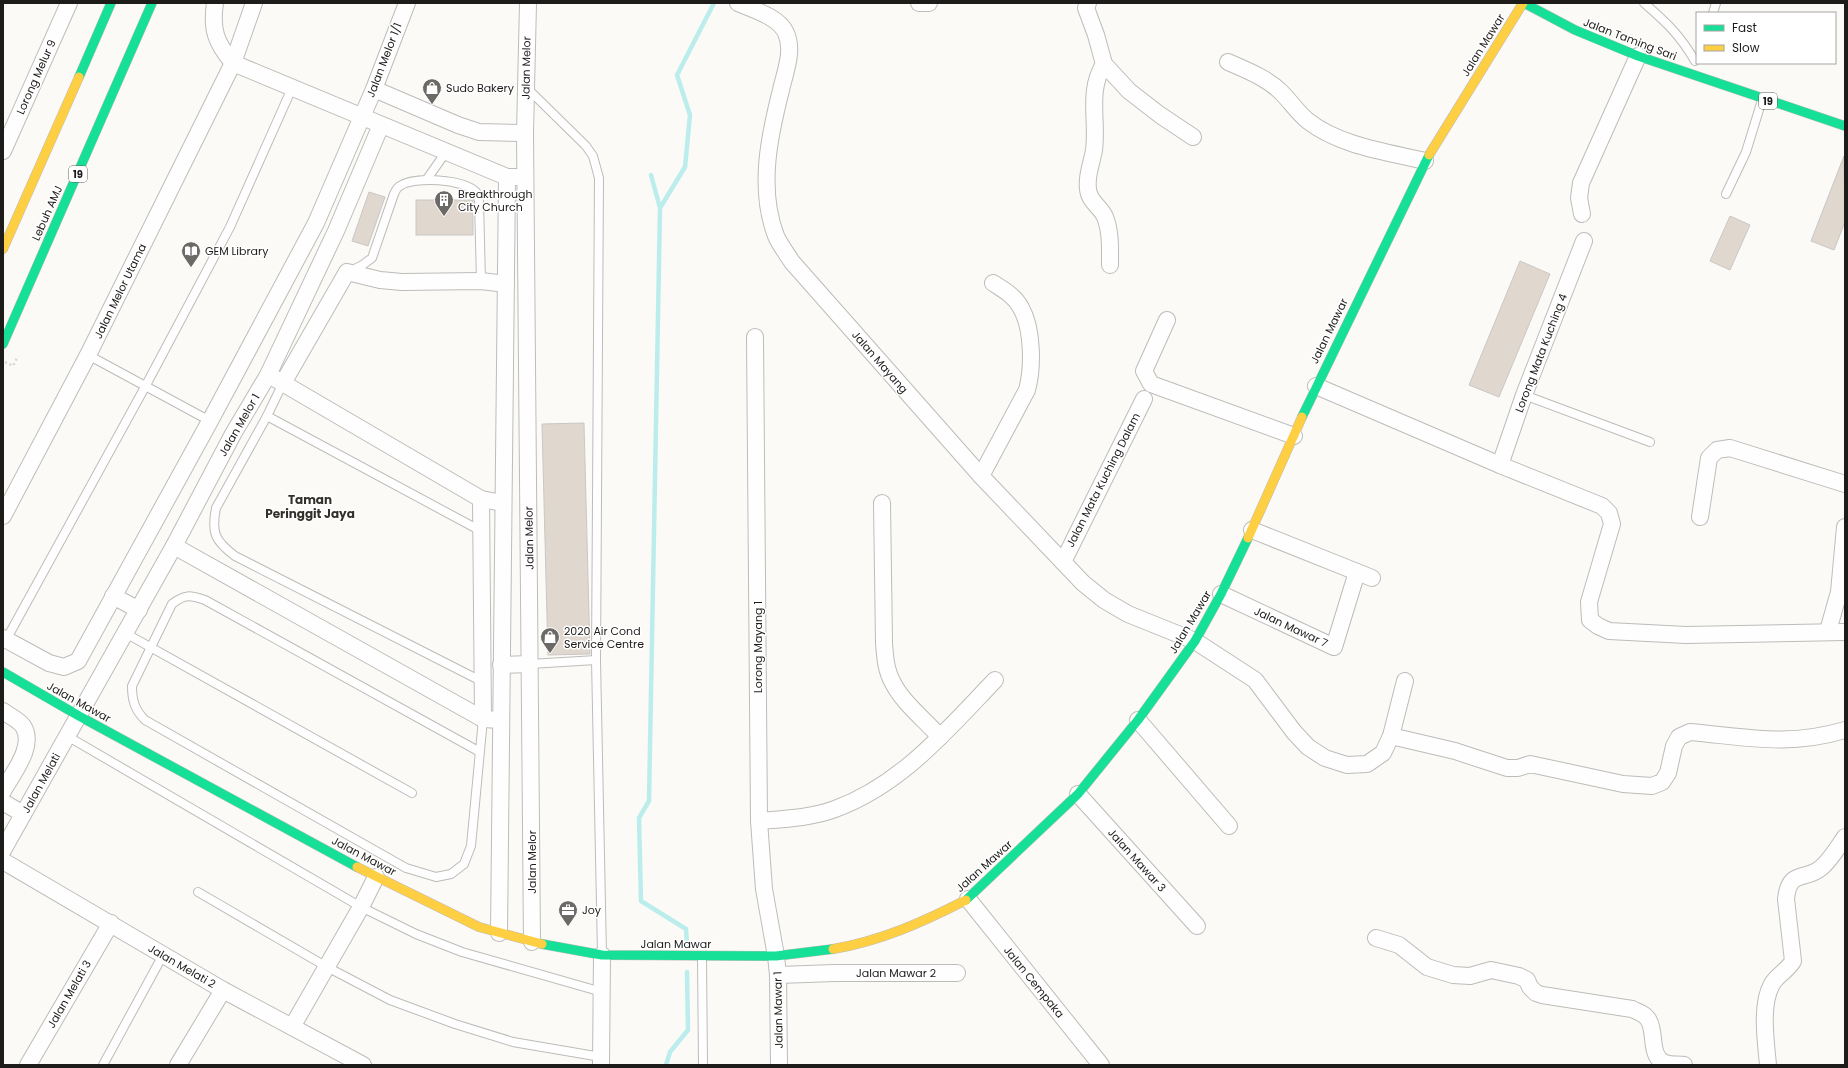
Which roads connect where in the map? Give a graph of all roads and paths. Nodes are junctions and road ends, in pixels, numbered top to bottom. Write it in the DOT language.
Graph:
graph roads {
  1 [pos="69,3"];
  2 [pos="111,3"];
  3 [pos="152,3"];
  4 [pos="215,3"];
  5 [pos="254,3"];
  6 [pos="407,3"];
  7 [pos="528,3"];
  8 [pos="738,3"];
  9 [pos="919,3"];
  10 [pos="929,3"];
  11 [pos="1088,3"];
  12 [pos="1523,3"];
  13 [pos="1644,3"];
  14 [pos="1638,56"];
  15 [pos="1696,58"];
  16 [pos="1228,62"];
  17 [pos="233,63"];
  18 [pos="1104,64"];
  19 [pos="1690,75"];
  20 [pos="526,87"];
  21 [pos="292,88"];
  22 [pos="374,89"];
  23 [pos="1762,99"];
  24 [pos="362,117"];
  25 [pos="380,125"];
  26 [pos="1845,126"];
  27 [pos="525,133"];
  28 [pos="1193,137"];
  29 [pos="3,151"];
  30 [pos="446,152"];
  31 [pos="1425,161"];
  32 [pos="507,177"];
  33 [pos="525,177"];
  34 [pos="427,179"];
  35 [pos="1726,194"];
  36 [pos="1582,214"];
  37 [pos="1584,241"];
  38 [pos="3,249"];
  39 [pos="1110,265"];
  40 [pos="347,272"];
  41 [pos="481,281"];
  42 [pos="993,283"];
  43 [pos="506,284"];
  44 [pos="1167,320"];
  45 [pos="755,337"];
  46 [pos="3,344"];
  47 [pos="88,355"];
  48 [pos="268,375"];
  49 [pos="283,383"];
  50 [pos="1316,386"];
  51 [pos="145,387"];
  52 [pos="1524,395"];
  53 [pos="1144,399"];
  54 [pos="504,409"];
  55 [pos="527,409"];
  56 [pos="267,416"];
  57 [pos="210,421"];
  58 [pos="233,434"];
  59 [pos="1294,436"];
  60 [pos="1650,442"];
  61 [pos="1500,465"];
  62 [pos="981,476"];
  63 [pos="1845,484"];
  64 [pos="481,499"];
  65 [pos="503,503"];
  66 [pos="882,503"];
  67 [pos="3,516"];
  68 [pos="1700,516"];
  69 [pos="1845,527"];
  70 [pos="1252,530"];
  71 [pos="481,531"];
  72 [pos="174,546"];
  73 [pos="1063,562"];
  74 [pos="1357,572"];
  75 [pos="1372,578"];
  76 [pos="1221,594"];
  77 [pos="113,596"];
  78 [pos="139,610"];
  79 [pos="1828,631"];
  80 [pos="1845,632"];
  81 [pos="125,633"];
  82 [pos="4,641"];
  83 [pos="1195,641"];
  84 [pos="151,647"];
  85 [pos="596,660"];
  86 [pos="530,664"];
  87 [pos="502,665"];
  88 [pos="3,672"];
  89 [pos="995,680"];
  90 [pos="1405,681"];
  91 [pos="482,682"];
  92 [pos="3,711"];
  93 [pos="79,716"];
  94 [pos="483,719"];
  95 [pos="501,720"];
  96 [pos="1138,720"];
  97 [pos="1845,730"];
  98 [pos="67,736"];
  99 [pos="1392,736"];
  100 [pos="940,737"];
  101 [pos="480,752"];
  102 [pos="3,791"];
  103 [pos="412,793"];
  104 [pos="1078,794"];
  105 [pos="3,802"];
  106 [pos="23,814"];
  107 [pos="759,821"];
  108 [pos="1229,826"];
  109 [pos="1845,837"];
  110 [pos="3,850"];
  111 [pos="3,861"];
  112 [pos="376,877"];
  113 [pos="198,892"];
  114 [pos="968,899"];
  115 [pos="362,907"];
  116 [pos="111,923"];
  117 [pos="1197,926"];
  118 [pos="499,933"];
  119 [pos="1376,938"];
  120 [pos="532,942"];
  121 [pos="834,949"];
  122 [pos="163,955"];
  123 [pos="602,955"];
  124 [pos="702,956"];
  125 [pos="776,956"];
  126 [pos="327,967"];
  127 [pos="835,973"];
  128 [pos="957,973"];
  129 [pos="778,975"];
  130 [pos="223,990"];
  131 [pos="602,992"];
  132 [pos="292,1027"];
  133 [pos="601,1061"];
  134 [pos="28,1065"];
  135 [pos="103,1065"];
  136 [pos="178,1065"];
  137 [pos="363,1065"];
  138 [pos="703,1065"];
  139 [pos="779,1065"];
  140 [pos="1101,1065"];
  141 [pos="1684,1065"];
  142 [pos="1768,1065"];
  1 -- 29 [label="street, Lorong Melur 9"];
  2 -- 38 [label="main road"];
  3 -- 46 [label="main road, Lebuh AMJ / 19"];
  4 -- 17 [label="street"];
  5 -- 17 [label="street"];
  6 -- 22 [label="street, Jalan Melor 1/1"];
  7 -- 20 [label="street, Jalan Melor"];
  8 -- 62 [label="street, Jalan Mayang"];
  9 -- 10 [label="street"];
  11 -- 18 [label="street"];
  12 -- 14 [label="main road, Jalan Taming Sari / 19"];
  12 -- 31 [label="main road, Jalan Mawar"];
  13 -- 15 [label="lane"];
  14 -- 19 [label="main road, Jalan Taming Sari / 19"];
  14 -- 36 [label="street"];
  15 -- 19 [label="lane"];
  16 -- 31 [label="street"];
  17 -- 21 [label="street"];
  17 -- 47 [label="street, Jalan Melor Utama"];
  18 -- 28 [label="street"];
  18 -- 39 [label="street"];
  19 -- 23 [label="main road, Jalan Taming Sari / 19"];
  20 -- 27 [label="street, Jalan Melor"];
  20 -- 85 [label="lane"];
  21 -- 24 [label="street"];
  21 -- 51 [label="lane"];
  22 -- 24 [label="street, Jalan Melor 1/1"];
  22 -- 27 [label="street"];
  23 -- 26 [label="main road, Jalan Taming Sari / 19"];
  23 -- 35 [label="lane"];
  24 -- 25 [label="street"];
  24 -- 57 [label="street, Jalan Melor 1/1"];
  25 -- 30 [label="street"];
  25 -- 48 [label="street, Jalan Melor 1"];
  27 -- 33 [label="street, Jalan Melor"];
  30 -- 32 [label="street"];
  30 -- 34 [label="lane"];
  31 -- 50 [label="main road, Jalan Mawar"];
  32 -- 33 [label="street"];
  32 -- 43 [label="street"];
  33 -- 55 [label="street, Jalan Melor"];
  34 -- 40 [label="lane"];
  34 -- 41 [label="lane"];
  37 -- 52 [label="street, Lorong Mata Kuching 4"];
  40 -- 41 [label="street"];
  40 -- 49 [label="street"];
  41 -- 43 [label="street"];
  42 -- 62 [label="street"];
  43 -- 54 [label="street"];
  44 -- 59 [label="street"];
  45 -- 107 [label="street, Lorong Mayang 1"];
  47 -- 51 [label="lane"];
  47 -- 67 [label="street, Jalan Melor Utama"];
  48 -- 49 [label="street"];
  48 -- 58 [label="street, Jalan Melor 1"];
  49 -- 56 [label="lane"];
  49 -- 64 [label="street"];
  50 -- 59 [label="main road, Jalan Mawar"];
  50 -- 61 [label="street"];
  51 -- 57 [label="lane"];
  51 -- 82 [label="lane"];
  52 -- 60 [label="lane"];
  52 -- 61 [label="street, Lorong Mata Kuching 4"];
  53 -- 73 [label="street, Jalan Mata Kuching Dalam"];
  54 -- 55 [label="street"];
  54 -- 65 [label="street"];
  55 -- 86 [label="street, Jalan Melor"];
  56 -- 71 [label="lane"];
  56 -- 91 [label="lane"];
  57 -- 58 [label="street"];
  57 -- 77 [label="street, Jalan Melor 1/1"];
  58 -- 72 [label="street, Jalan Melor 1"];
  59 -- 70 [label="main road, Jalan Mawar"];
  61 -- 79 [label="street"];
  62 -- 73 [label="street, Jalan Mayang"];
  63 -- 68 [label="street"];
  64 -- 65 [label="street"];
  64 -- 71 [label="street"];
  65 -- 87 [label="street"];
  66 -- 100 [label="street"];
  69 -- 79 [label="street"];
  70 -- 74 [label="street"];
  70 -- 76 [label="main road, Jalan Mawar"];
  71 -- 91 [label="street"];
  72 -- 78 [label="street, Jalan Melor 1"];
  72 -- 94 [label="street"];
  73 -- 83 [label="street, Jalan Mayang"];
  74 -- 75 [label="street"];
  74 -- 76 [label="street, Jalan Mawar 7"];
  76 -- 83 [label="main road, Jalan Mawar"];
  77 -- 78 [label="street"];
  77 -- 82 [label="street, Jalan Melor 1/1"];
  78 -- 81 [label="street, Jalan Melor 1"];
  79 -- 80 [label="street"];
  81 -- 84 [label="lane"];
  81 -- 93 [label="street, Jalan Melor 1"];
  83 -- 96 [label="main road, Jalan Mawar"];
  83 -- 99 [label="street, Jalan Mayang"];
  84 -- 101 [label="lane"];
  84 -- 101 [label="lane"];
  84 -- 103 [label="lane"];
  85 -- 86 [label="lane"];
  85 -- 123 [label="lane"];
  86 -- 87 [label="street"];
  86 -- 120 [label="street, Jalan Melor"];
  87 -- 95 [label="street"];
  88 -- 93 [label="main road, Jalan Mawar"];
  89 -- 100 [label="street"];
  90 -- 99 [label="street, Jalan Mayang"];
  91 -- 94 [label="street"];
  92 -- 102 [label="street"];
  93 -- 98 [label="street, Jalan Melati"];
  93 -- 112 [label="main road, Jalan Mawar"];
  94 -- 95 [label="street"];
  94 -- 101 [label="lane"];
  95 -- 118 [label="street"];
  96 -- 104 [label="main road, Jalan Mawar"];
  96 -- 108 [label="street"];
  97 -- 99 [label="street"];
  98 -- 106 [label="street, Jalan Melati"];
  98 -- 115 [label="lane"];
  100 -- 107 [label="street"];
  104 -- 114 [label="main road, Jalan Mawar"];
  104 -- 117 [label="street, Jalan Mawar 3"];
  105 -- 106 [label="street"];
  106 -- 110 [label="street, Jalan Melati"];
  107 -- 125 [label="street, Lorong Mayang 1"];
  109 -- 142 [label="street"];
  111 -- 116 [label="street, Jalan Melati 2"];
  112 -- 115 [label="street"];
  112 -- 118 [label="main road, Jalan Mawar"];
  113 -- 126 [label="lane"];
  114 -- 121 [label="main road, Jalan Mawar"];
  114 -- 140 [label="street, Jalan Cempaka"];
  115 -- 126 [label="street"];
  115 -- 131 [label="lane"];
  116 -- 122 [label="street, Jalan Melati 2"];
  116 -- 134 [label="street, Jalan Melati 3"];
  118 -- 120 [label="main road, Jalan Mawar"];
  119 -- 141 [label="street"];
  120 -- 123 [label="main road, Jalan Mawar"];
  121 -- 125 [label="main road, Jalan Mawar"];
  121 -- 127 [label="street"];
  122 -- 130 [label="street, Jalan Melati 2"];
  122 -- 135 [label="lane"];
  123 -- 124 [label="main road, Jalan Mawar"];
  123 -- 131 [label="street"];
  124 -- 125 [label="main road, Jalan Mawar"];
  124 -- 138 [label="lane"];
  125 -- 129 [label="street, Jalan Mawar 1"];
  126 -- 132 [label="street"];
  126 -- 133 [label="lane"];
  127 -- 128 [label="street, Jalan Mawar 2"];
  127 -- 129 [label="street, Jalan Mawar 2"];
  129 -- 139 [label="street, Jalan Mawar 1"];
  130 -- 132 [label="street, Jalan Melati 2"];
  130 -- 136 [label="street"];
  131 -- 133 [label="street"];
  132 -- 137 [label="street, Jalan Melati 2"];
}
